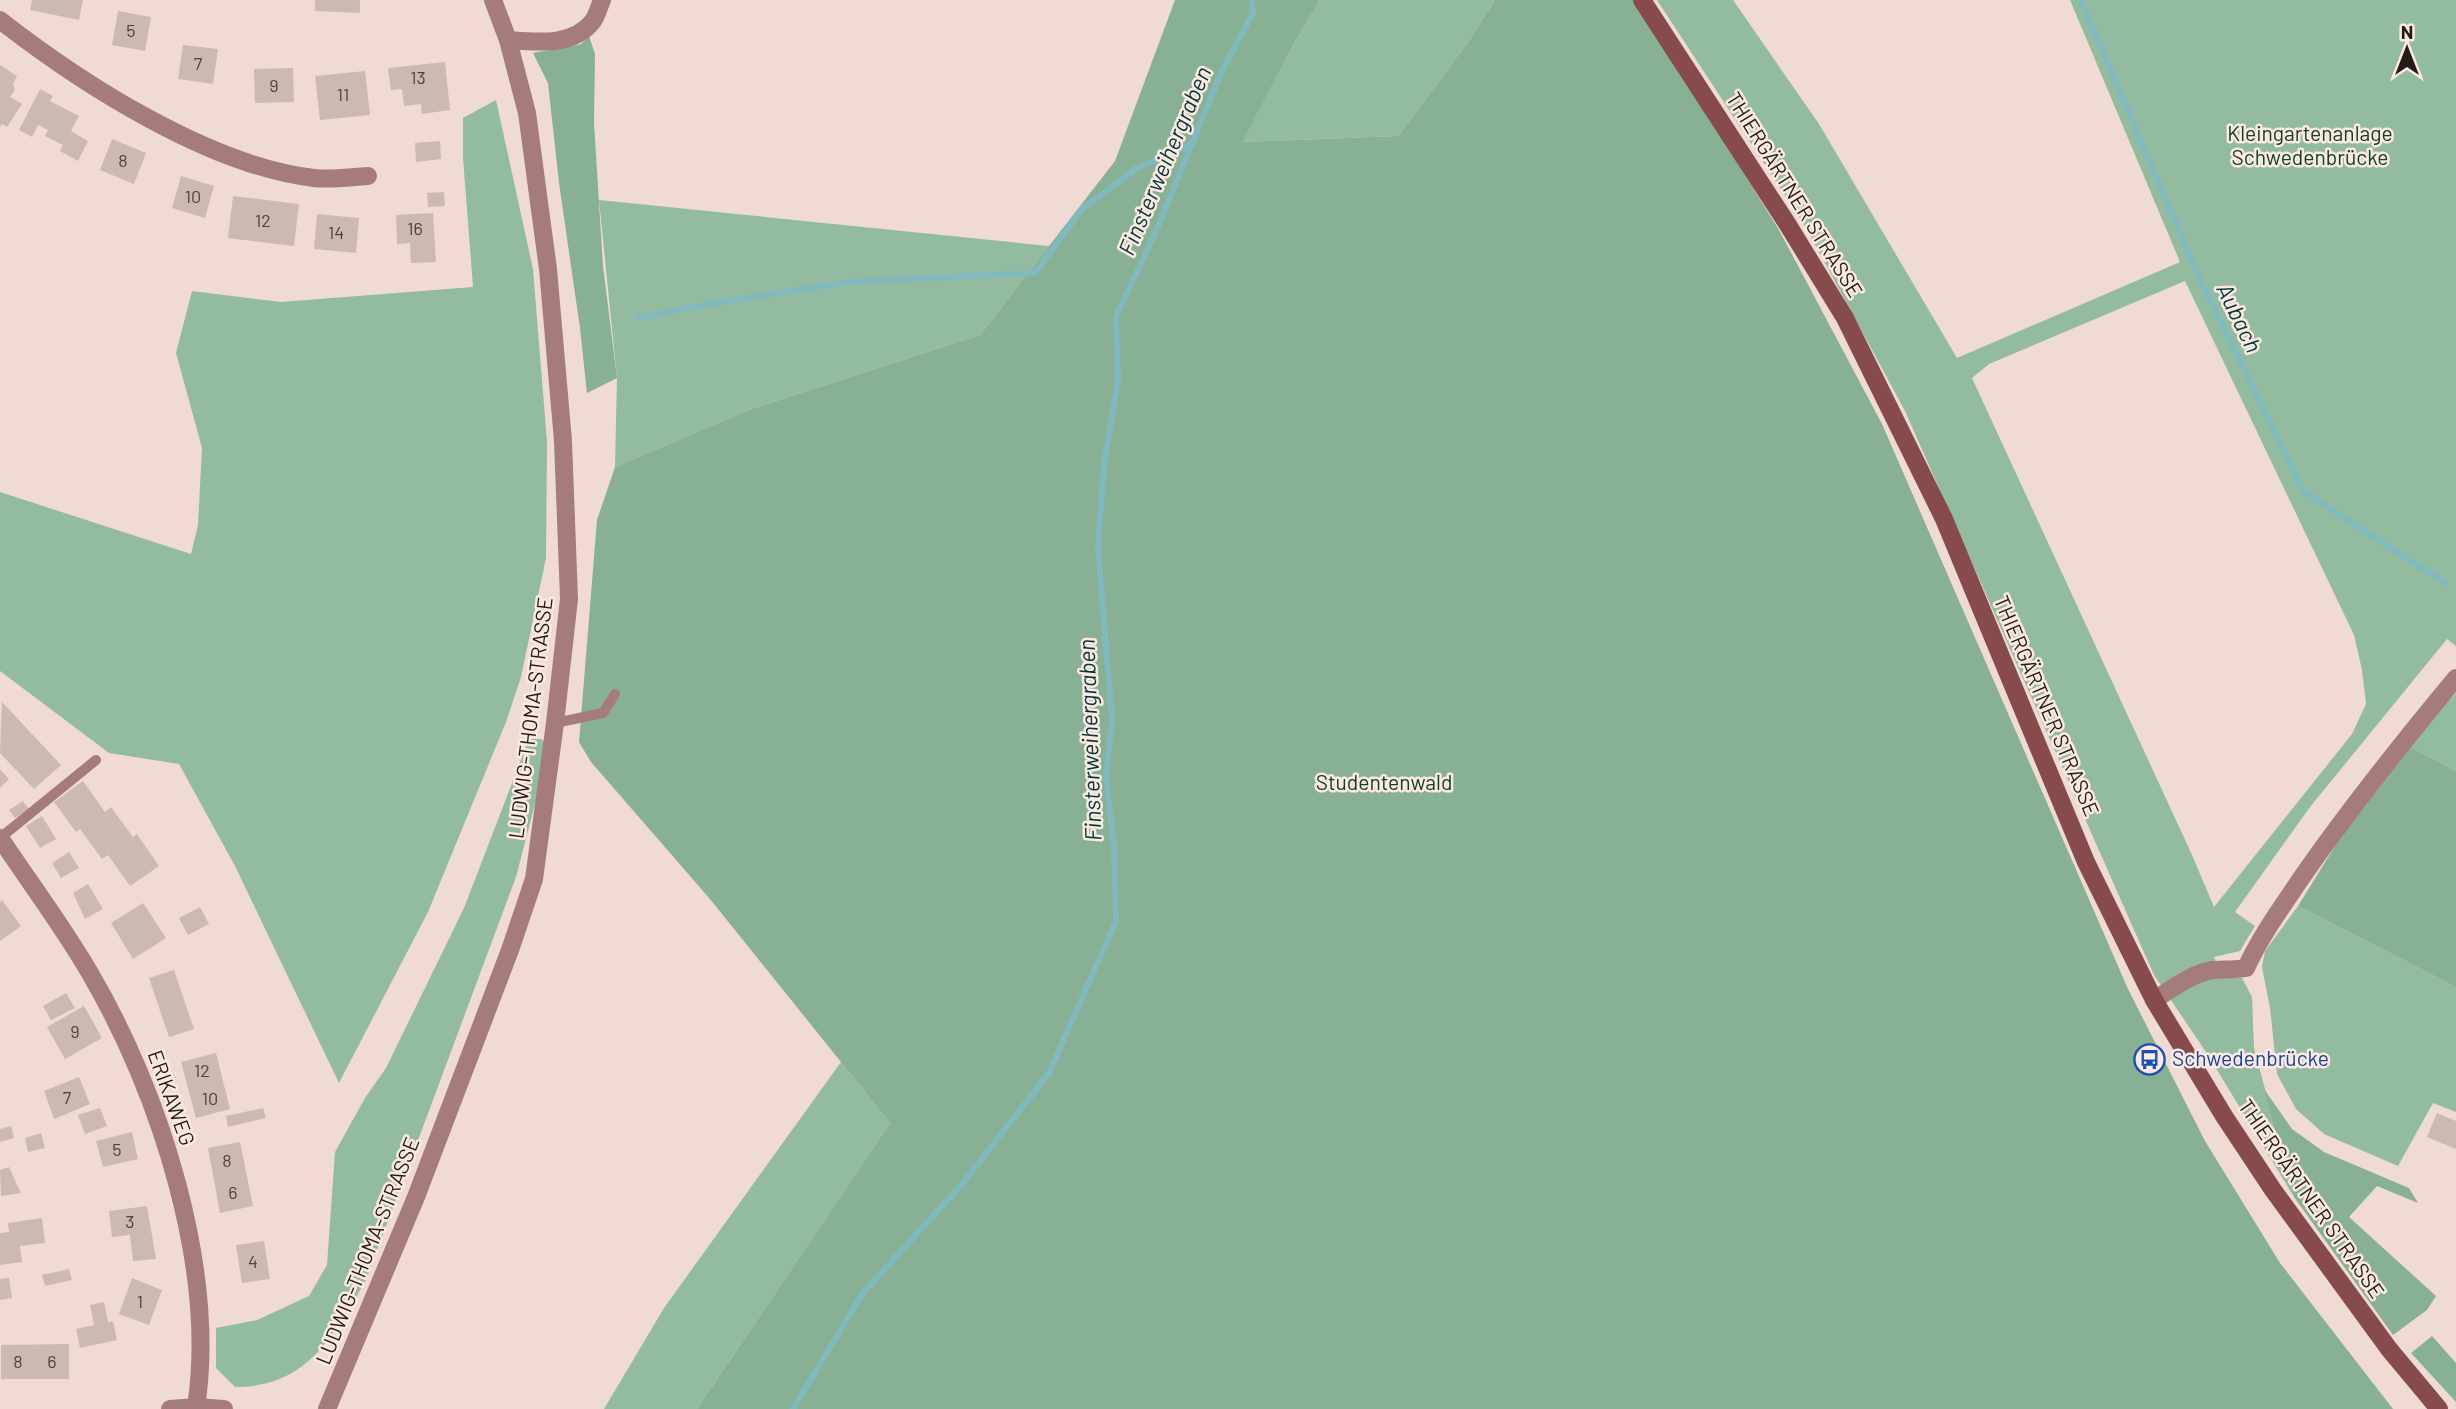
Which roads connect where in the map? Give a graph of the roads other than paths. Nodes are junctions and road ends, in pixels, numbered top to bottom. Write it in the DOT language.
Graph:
graph roads {
  1 [pos="493,0"];
  2 [pos="602,0"];
  3 [pos="1642,0"];
  4 [pos="0,20"];
  5 [pos="508,40"];
  6 [pos="368,176"];
  7 [pos="2456,678"];
  8 [pos="615,694"];
  9 [pos="555,723"];
  10 [pos="96,760"];
  11 [pos="0,838"];
  12 [pos="2154,1000"];
  13 [pos="196,1408"];
  14 [pos="170,1409"];
  15 [pos="223,1409"];
  16 [pos="327,1409"];
  17 [pos="2439,1409"];
  1 -- 5 [label="street, LUDWIG-THOMA-STRASSE"];
  2 -- 5 [label="street"];
  3 -- 12 [label="main road, THIERGÄRTNER STRASSE"];
  4 -- 6 [label="street"];
  5 -- 9 [label="street, LUDWIG-THOMA-STRASSE"];
  7 -- 12 [label="street"];
  8 -- 9 [label="lane"];
  9 -- 16 [label="street, LUDWIG-THOMA-STRASSE"];
  10 -- 11 [label="lane"];
  11 -- 13 [label="street, ERIKAWEG"];
  12 -- 17 [label="main road, THIERGÄRTNER STRASSE"];
  13 -- 14 [label="street"];
  13 -- 15 [label="street"];
}
